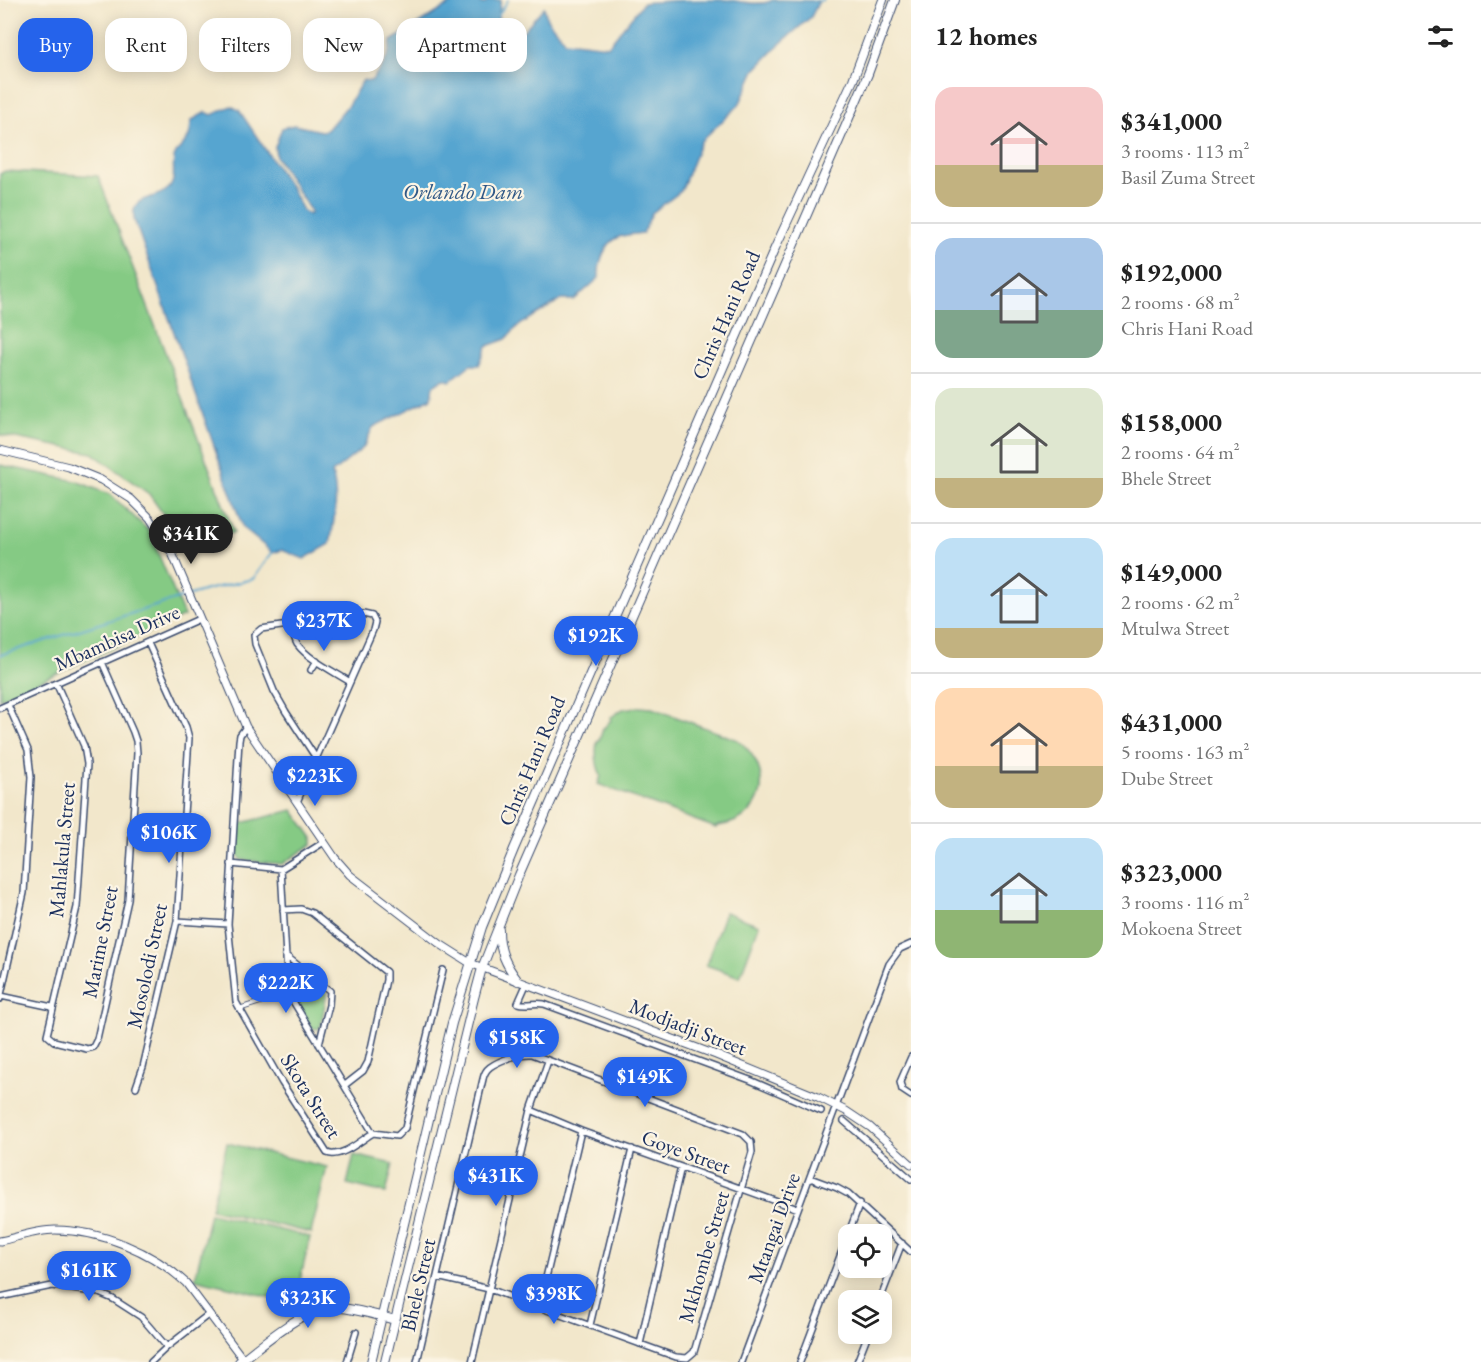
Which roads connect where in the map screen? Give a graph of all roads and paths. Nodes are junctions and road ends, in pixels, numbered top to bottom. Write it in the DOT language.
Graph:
graph roads {
  1 [pos="883,0"];
  2 [pos="895,0"];
  3 [pos="775,248"];
  4 [pos="790,254"];
  5 [pos="0,450"];
  6 [pos="199,619"];
  7 [pos="292,625"];
  8 [pos="148,643"];
  9 [pos="317,661"];
  10 [pos="102,662"];
  11 [pos="311,670"];
  12 [pos="350,682"];
  13 [pos="56,683"];
  14 [pos="8,705"];
  15 [pos="0,708"];
  16 [pos="246,728"];
  17 [pos="316,758"];
  18 [pos="297,802"];
  19 [pos="324,842"];
  20 [pos="231,864"];
  21 [pos="281,869"];
  22 [pos="284,910"];
  23 [pos="177,921"];
  24 [pos="500,923"];
  25 [pos="228,924"];
  26 [pos="911,944"];
  27 [pos="285,955"];
  28 [pos="470,963"];
  29 [pos="482,968"];
  30 [pos="443,970"];
  31 [pos="522,983"];
  32 [pos="288,993"];
  33 [pos="0,998"];
  34 [pos="52,1007"];
  35 [pos="238,1009"];
  36 [pos="319,1044"];
  37 [pos="911,1057"];
  38 [pos="548,1061"];
  39 [pos="754,1070"];
  40 [pos="750,1080"];
  41 [pos="345,1085"];
  42 [pos="136,1087"];
  43 [pos="911,1096"];
  44 [pos="837,1106"];
  45 [pos="531,1110"];
  46 [pos="821,1111"];
  47 [pos="844,1121"];
  48 [pos="581,1131"];
  49 [pos="373,1133"];
  50 [pos="885,1140"];
  51 [pos="877,1148"];
  52 [pos="632,1149"];
  53 [pos="911,1164"];
  54 [pos="681,1167"];
  55 [pos="810,1178"];
  56 [pos="911,1179"];
  57 [pos="741,1190"];
  58 [pos="860,1203"];
  59 [pos="798,1209"];
  60 [pos="0,1241"];
  61 [pos="902,1243"];
  62 [pos="911,1252"];
  63 [pos="437,1277"];
  64 [pos="489,1289"];
  65 [pos="884,1290"];
  66 [pos="0,1297"];
  67 [pos="539,1307"];
  68 [pos="209,1314"];
  69 [pos="382,1317"];
  70 [pos="395,1320"];
  71 [pos="590,1325"];
  72 [pos="356,1332"];
  73 [pos="640,1344"];
  74 [pos="864,1344"];
  75 [pos="167,1347"];
  76 [pos="241,1360"];
  77 [pos="744,1361"];
  78 [pos="151,1362"];
  79 [pos="347,1362"];
  80 [pos="371,1362"];
  81 [pos="385,1362"];
  82 [pos="417,1362"];
  83 [pos="472,1362"];
  84 [pos="800,1362"];
  85 [pos="857,1362"];
  1 -- 3 [label="main road, Chris Hani Road"];
  2 -- 4 [label="main road, Chris Hani Road"];
  3 -- 4 [label="main road"];
  3 -- 28 [label="main road, Chris Hani Road"];
  4 -- 24 [label="main road, Chris Hani Road"];
  5 -- 6 [label="street"];
  6 -- 8 [label="street, Mbambisa Drive"];
  6 -- 16 [label="street, Mbambisa Drive"];
  7 -- 9 [label="street"];
  7 -- 12 [label="street"];
  7 -- 17 [label="street"];
  8 -- 10 [label="street, Mbambisa Drive"];
  8 -- 23 [label="street, Mosolodi Street"];
  9 -- 11 [label="street"];
  9 -- 12 [label="street"];
  10 -- 13 [label="street, Mbambisa Drive"];
  10 -- 34 [label="street, Marime Street"];
  12 -- 17 [label="street"];
  13 -- 14 [label="street, Mbambisa Drive"];
  13 -- 34 [label="street, Mahlakula Street"];
  14 -- 15 [label="street, Mbambisa Drive"];
  14 -- 33 [label="street"];
  16 -- 18 [label="street, Mbambisa Drive"];
  16 -- 20 [label="street, Skota Street"];
  17 -- 18 [label="street"];
  18 -- 19 [label="street, Mbambisa Drive"];
  19 -- 21 [label="street"];
  19 -- 28 [label="street, Mbambisa Drive"];
  20 -- 21 [label="street"];
  20 -- 25 [label="street, Skota Street"];
  21 -- 22 [label="street"];
  22 -- 27 [label="street"];
  22 -- 41 [label="street"];
  23 -- 25 [label="street"];
  23 -- 42 [label="street, Mosolodi Street"];
  24 -- 29 [label="main road, Chris Hani Road"];
  24 -- 31 [label="main road"];
  25 -- 35 [label="street, Skota Street"];
  26 -- 44 [label="street, Mtangai Drive"];
  27 -- 32 [label="street"];
  27 -- 36 [label="street"];
  28 -- 29 [label="street, Modjadji Street"];
  28 -- 69 [label="main road, Chris Hani Road"];
  29 -- 31 [label="street, Modjadji Street"];
  29 -- 70 [label="main road, Chris Hani Road"];
  30 -- 49 [label="street"];
  31 -- 39 [label="street, Modjadji Street"];
  31 -- 40 [label="street"];
  32 -- 35 [label="street"];
  32 -- 36 [label="street"];
  33 -- 34 [label="street"];
  35 -- 49 [label="street, Skota Street"];
  36 -- 41 [label="street"];
  37 -- 43 [label="street"];
  38 -- 45 [label="street"];
  38 -- 57 [label="street, Mkhombe Street"];
  38 -- 63 [label="street, Bhele Street"];
  39 -- 40 [label="street"];
  39 -- 44 [label="street, Modjadji Street"];
  40 -- 46 [label="street"];
  41 -- 49 [label="street"];
  44 -- 50 [label="street, Modjadji Street"];
  44 -- 55 [label="street, Mtangai Drive"];
  45 -- 48 [label="street, Goye Street"];
  45 -- 64 [label="street"];
  47 -- 51 [label="street"];
  48 -- 52 [label="street, Goye Street"];
  48 -- 67 [label="street"];
  50 -- 51 [label="street"];
  50 -- 53 [label="street, Modjadji Street"];
  51 -- 56 [label="street"];
  52 -- 54 [label="street, Goye Street"];
  52 -- 71 [label="street"];
  54 -- 57 [label="street, Goye Street"];
  54 -- 73 [label="street"];
  55 -- 58 [label="street"];
  55 -- 59 [label="street, Mtangai Drive"];
  57 -- 59 [label="street, Goye Street"];
  57 -- 73 [label="street, Mkhombe Street"];
  58 -- 61 [label="street"];
  58 -- 84 [label="street"];
  59 -- 77 [label="street, Mtangai Drive"];
  60 -- 68 [label="street"];
  61 -- 62 [label="street"];
  61 -- 65 [label="street"];
  63 -- 64 [label="street"];
  63 -- 82 [label="street, Bhele Street"];
  64 -- 67 [label="street"];
  64 -- 83 [label="street"];
  66 -- 75 [label="street"];
  67 -- 71 [label="street"];
  68 -- 75 [label="street"];
  68 -- 76 [label="street"];
  69 -- 70 [label="main road"];
  69 -- 76 [label="main road"];
  69 -- 80 [label="main road, Chris Hani Road"];
  70 -- 81 [label="main road, Chris Hani Road"];
  71 -- 73 [label="street"];
  72 -- 79 [label="street"];
  74 -- 85 [label="street"];
  75 -- 78 [label="street"];
}
